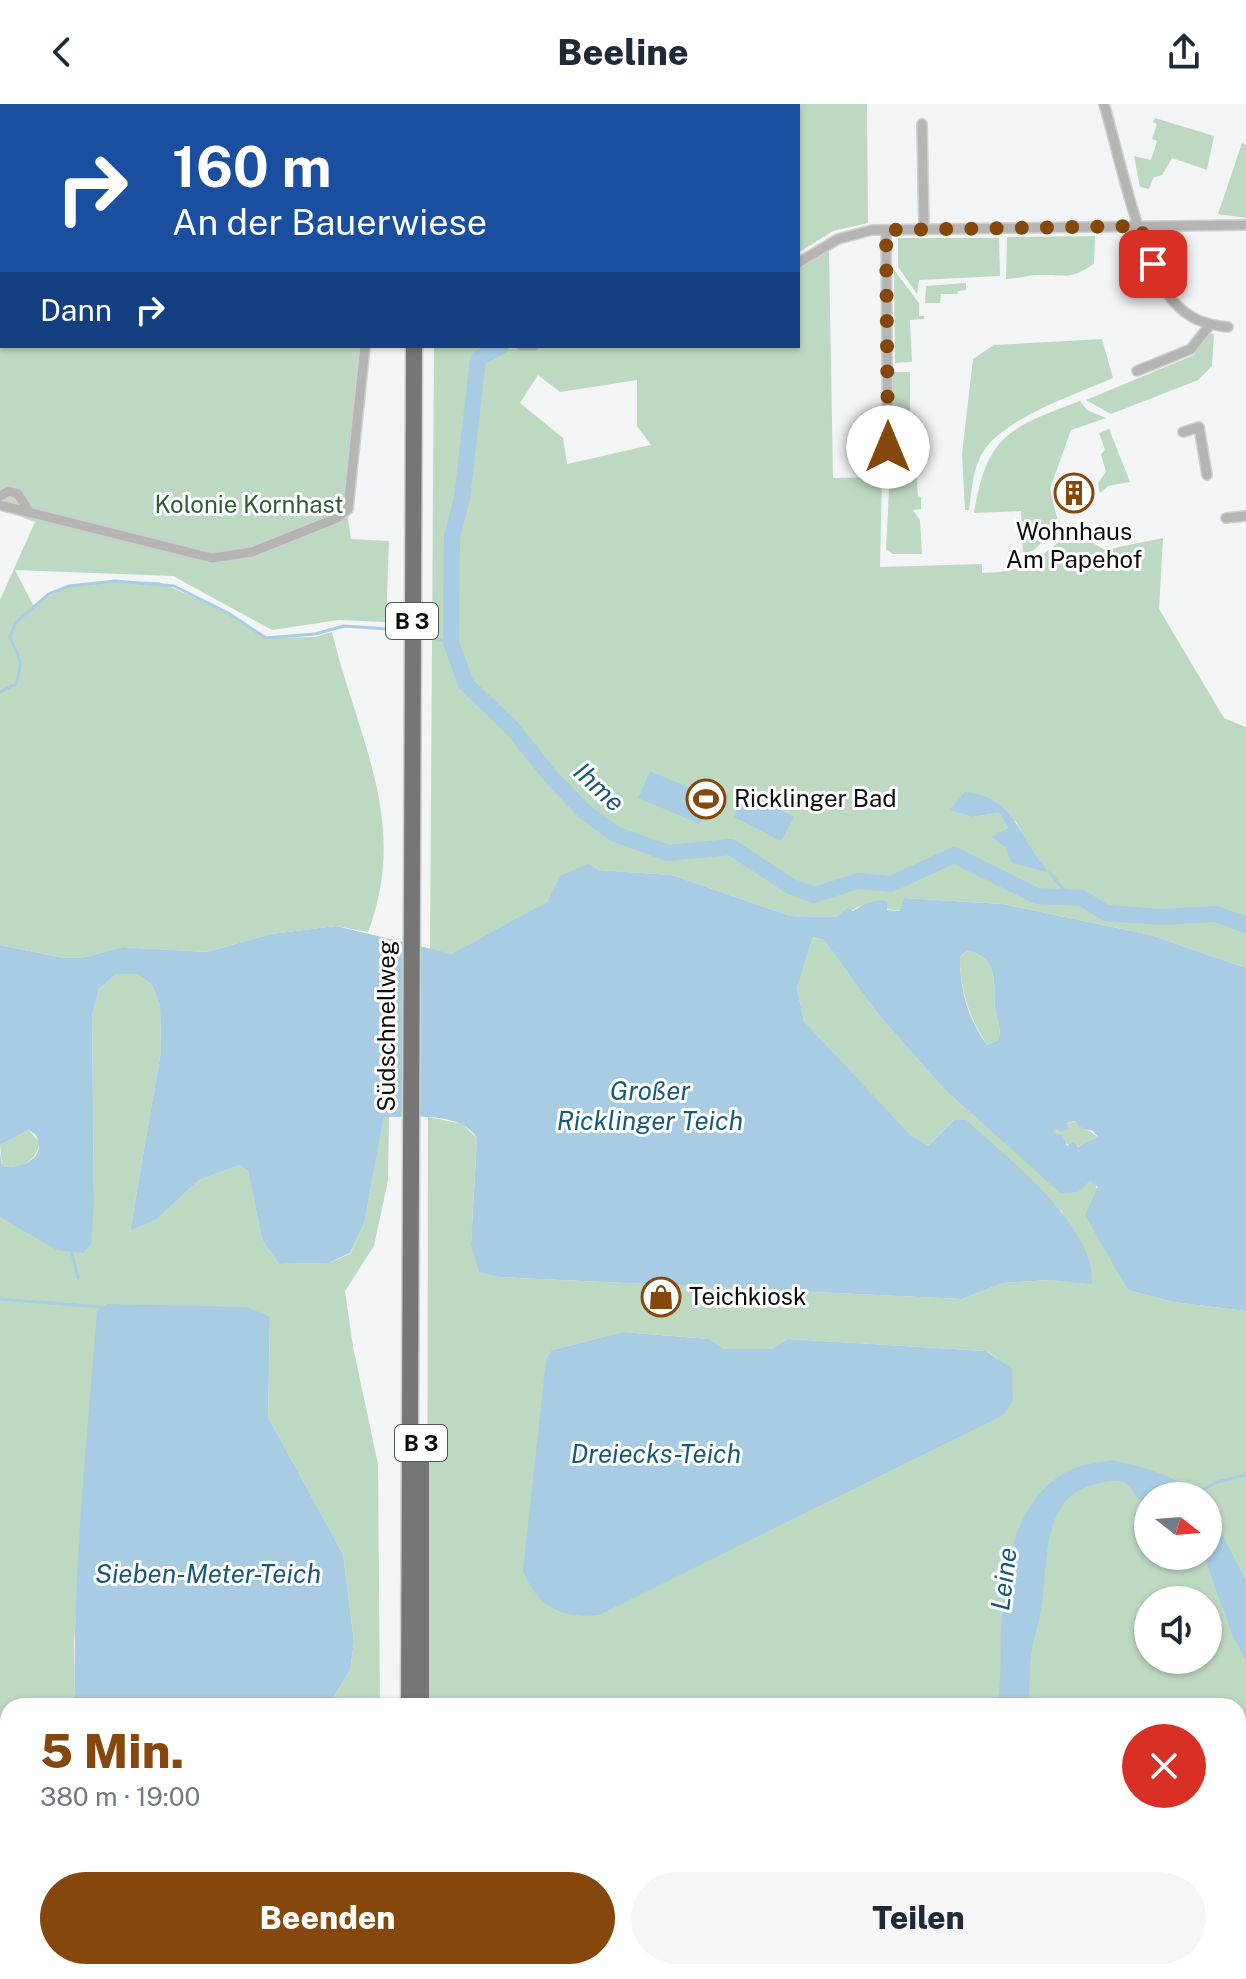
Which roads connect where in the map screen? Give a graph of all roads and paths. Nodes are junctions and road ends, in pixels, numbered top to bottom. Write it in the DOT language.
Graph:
graph roads {
  1 [pos="1104,104"];
  2 [pos="922,124"];
  3 [pos="1246,225"];
  4 [pos="1140,226"];
  5 [pos="924,229"];
  6 [pos="886,230"];
  7 [pos="800,262"];
  8 [pos="1209,326"];
  9 [pos="1228,327"];
  10 [pos="365,348"];
  11 [pos="414,348"];
  12 [pos="423,348"];
  13 [pos="1137,371"];
  14 [pos="1183,432"];
  15 [pos="888,470"];
  16 [pos="1207,475"];
  17 [pos="0,496"];
  18 [pos="0,505"];
  19 [pos="30,513"];
  20 [pos="1246,516"];
  21 [pos="1226,518"];
  22 [pos="417,896"];
  23 [pos="416,1180"];
  24 [pos="409,1698"];
  25 [pos="421,1698"];
  1 -- 4 [label="street"];
  2 -- 5 [label="street"];
  3 -- 4 [label="street"];
  4 -- 5 [label="street"];
  4 -- 8 [label="street"];
  5 -- 6 [label="street"];
  6 -- 7 [label="street"];
  6 -- 15 [label="street"];
  8 -- 9 [label="street"];
  8 -- 13 [label="street"];
  10 -- 19 [label="street"];
  11 -- 22 [label="highway, Südschnellweg / B 3"];
  12 -- 22 [label="highway, Südschnellweg / B 3"];
  14 -- 16 [label="street"];
  17 -- 19 [label="street"];
  18 -- 19 [label="street"];
  20 -- 21 [label="street"];
  22 -- 23 [label="highway, Südschnellweg / B 3"];
  23 -- 24 [label="highway, Südschnellweg / B 3"];
  23 -- 25 [label="highway, Südschnellweg / B 3"];
}
